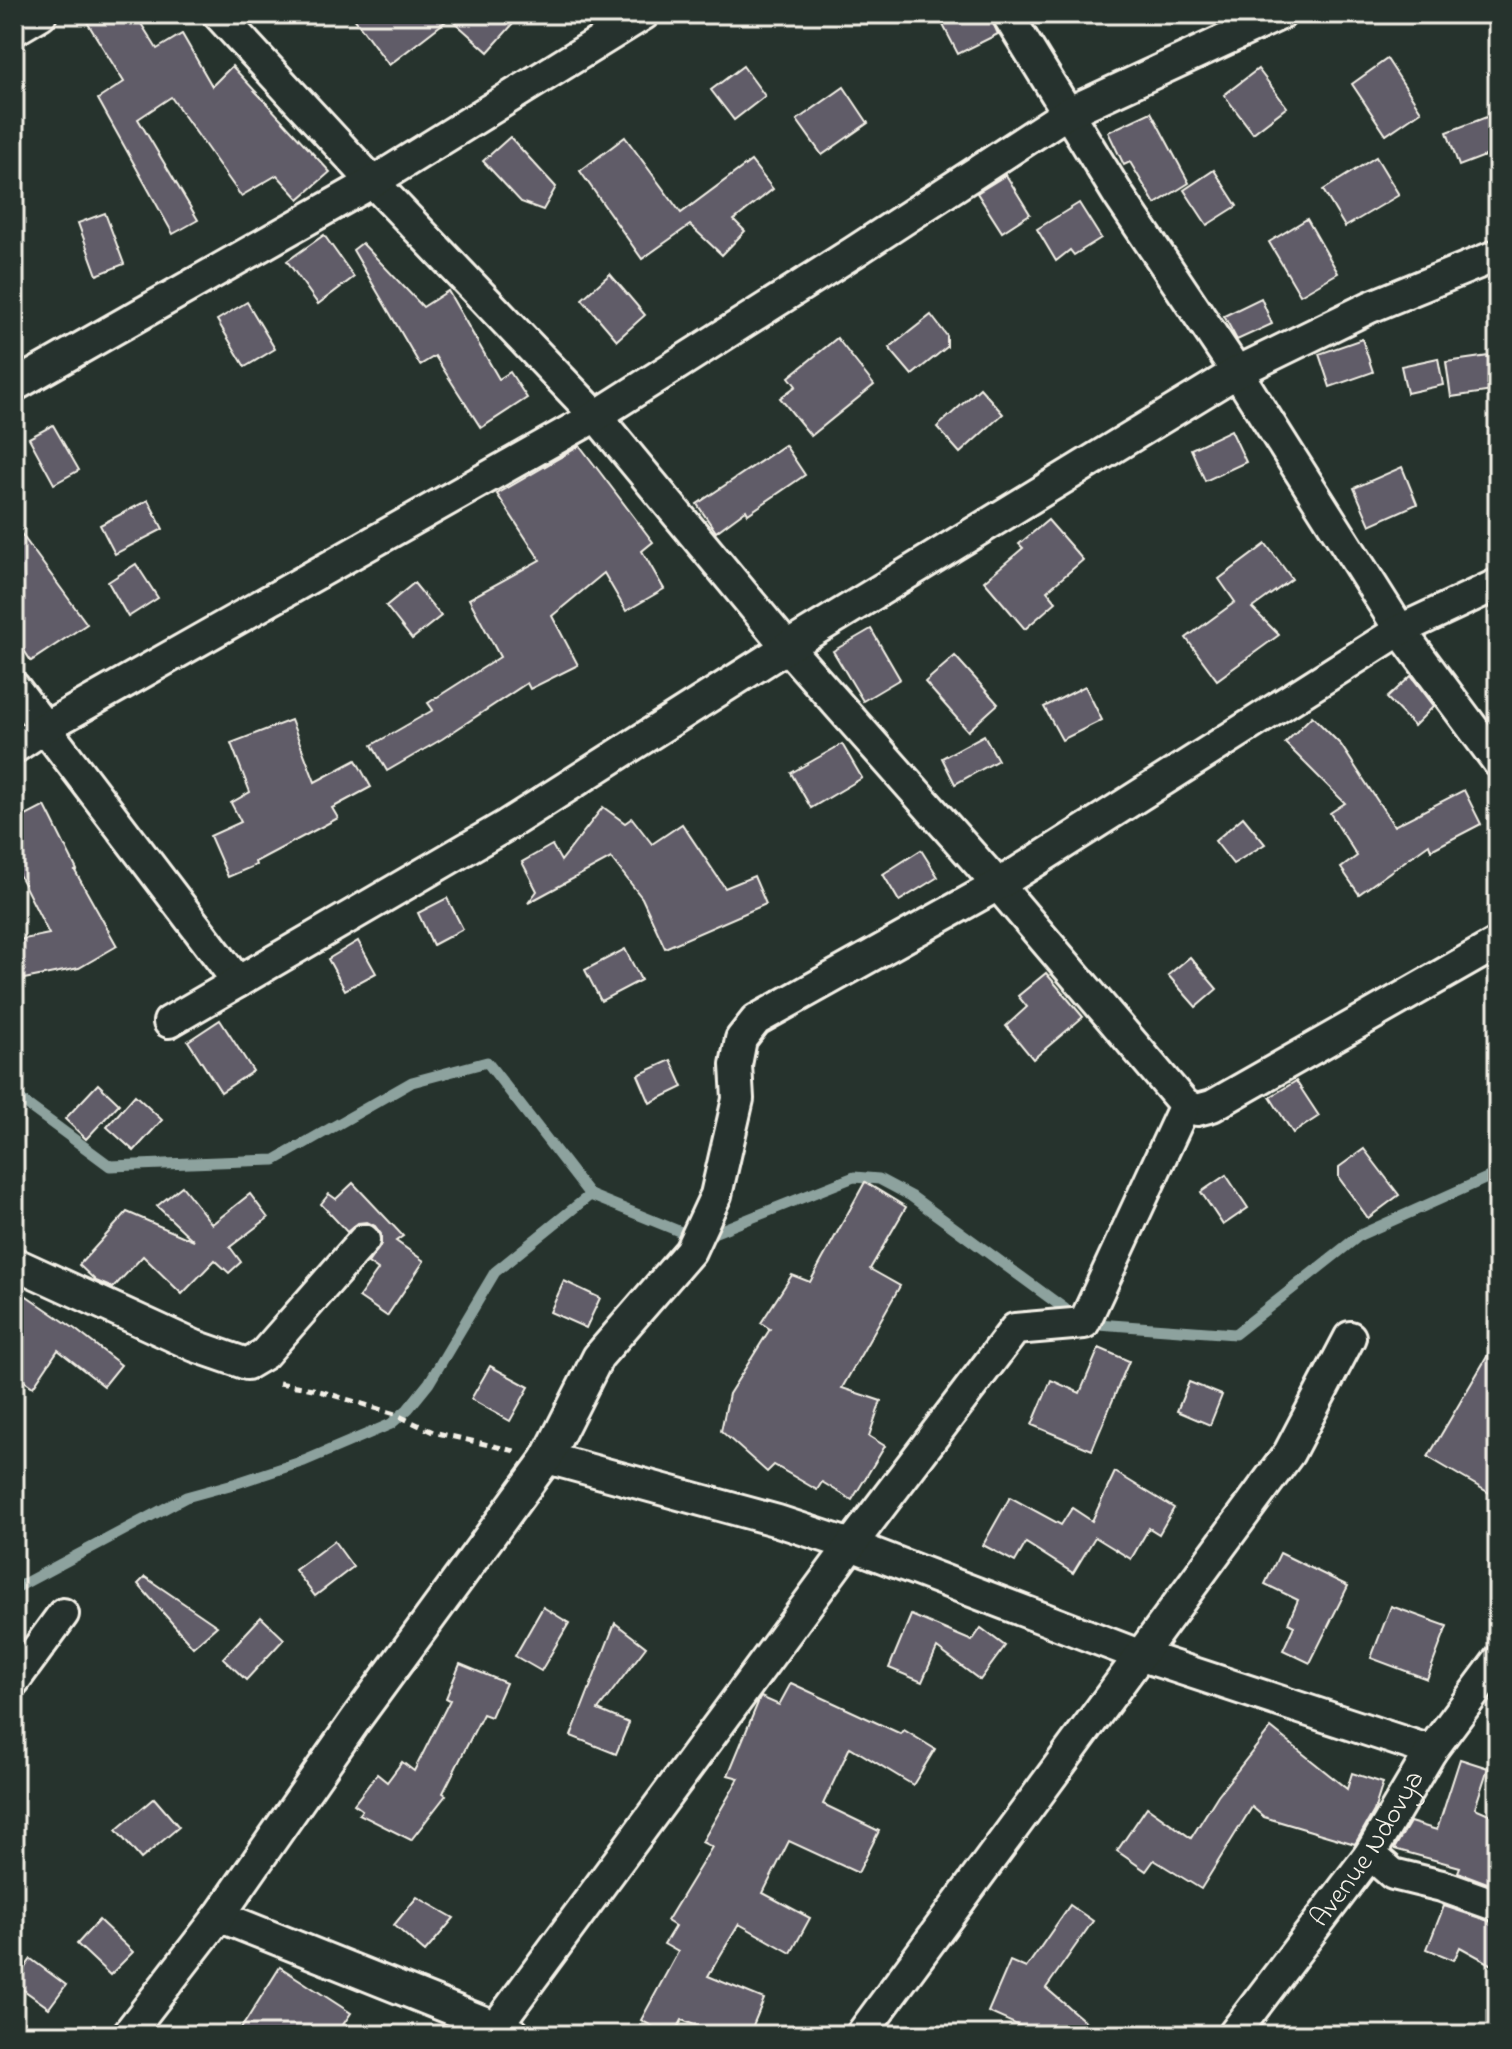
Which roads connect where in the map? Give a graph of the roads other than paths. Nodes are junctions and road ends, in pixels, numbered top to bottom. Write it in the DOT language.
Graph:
graph roads {
  1 [pos="41,14"];
  2 [pos="218,14"];
  3 [pos="644,14"];
  4 [pos="1007,14"];
  5 [pos="1281,14"];
  6 [pos="14,30"];
  7 [pos="1067,113"];
  8 [pos="373,182"];
  9 [pos="1498,255"];
  10 [pos="1237,372"];
  11 [pos="14,386"];
  12 [pos="596,416"];
  13 [pos="1498,584"];
  14 [pos="1400,630"];
  15 [pos="787,647"];
  16 [pos="14,687"];
  17 [pos="44,728"];
  18 [pos="14,748"];
  19 [pos="1498,762"];
  20 [pos="998,885"];
  21 [pos="1498,943"];
  22 [pos="238,982"];
  23 [pos="169,1022"];
  24 [pos="1185,1105"];
  25 [pos="364,1240"];
  26 [pos="14,1263"];
  27 [pos="1350,1337"];
  28 [pos="547,1458"];
  29 [pos="851,1545"];
  30 [pos="63,1614"];
  31 [pos="1139,1655"];
  32 [pos="1498,1661"];
  33 [pos="14,1681"];
  34 [pos="1431,1751"];
  35 [pos="1370,1854"];
  36 [pos="1498,1906"];
  37 [pos="219,1916"];
  38 [pos="500,2033"];
  39 [pos="127,2035"];
  40 [pos="861,2035"];
  41 [pos="1233,2035"];
  1 -- 6 [label="street"];
  2 -- 8 [label="street"];
  3 -- 8 [label="street"];
  4 -- 7 [label="street"];
  5 -- 7 [label="street"];
  7 -- 10 [label="street"];
  7 -- 12 [label="street"];
  8 -- 11 [label="street"];
  8 -- 12 [label="street"];
  9 -- 10 [label="street"];
  10 -- 14 [label="street"];
  10 -- 15 [label="street"];
  12 -- 15 [label="street"];
  12 -- 17 [label="street"];
  13 -- 14 [label="street"];
  14 -- 19 [label="street"];
  14 -- 20 [label="street"];
  15 -- 20 [label="street"];
  15 -- 22 [label="street"];
  16 -- 17 [label="street"];
  17 -- 18 [label="street"];
  17 -- 22 [label="street"];
  20 -- 24 [label="street"];
  20 -- 28 [label="street"];
  21 -- 24 [label="street"];
  22 -- 23 [label="street"];
  24 -- 29 [label="street"];
  25 -- 26 [label="street"];
  27 -- 31 [label="street"];
  28 -- 29 [label="street"];
  28 -- 37 [label="street"];
  29 -- 31 [label="street"];
  29 -- 38 [label="street"];
  30 -- 33 [label="street"];
  31 -- 34 [label="street"];
  31 -- 40 [label="street"];
  32 -- 34 [label="street, Avenue Ndovya"];
  34 -- 35 [label="street, Avenue Ndovya"];
  35 -- 36 [label="street"];
  35 -- 41 [label="street, Avenue Ndovya"];
  37 -- 38 [label="street"];
  37 -- 39 [label="street"];
}
